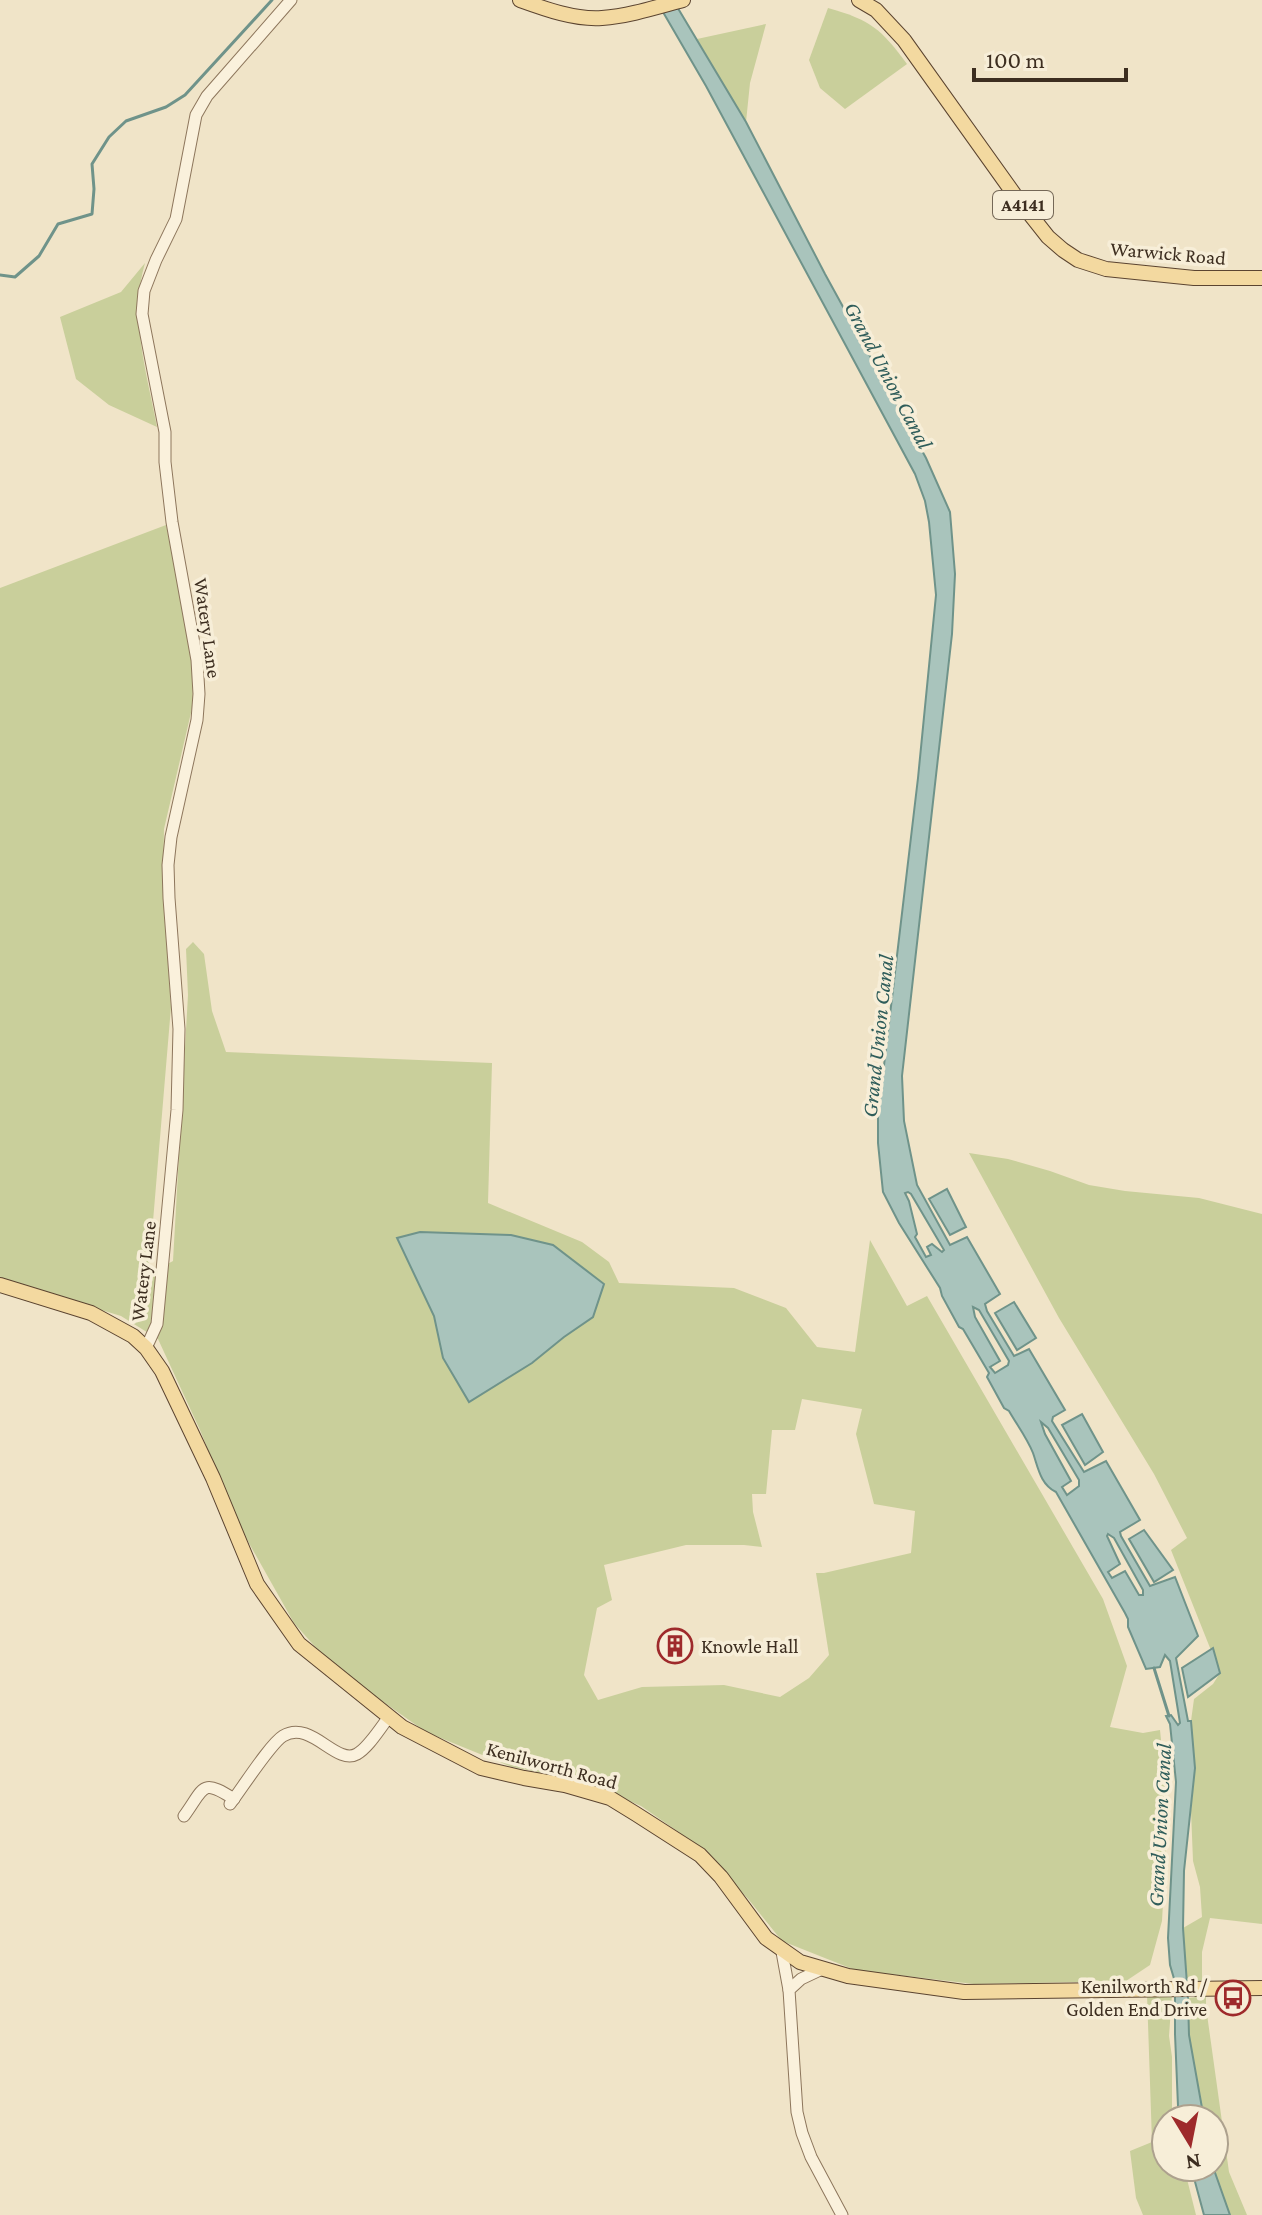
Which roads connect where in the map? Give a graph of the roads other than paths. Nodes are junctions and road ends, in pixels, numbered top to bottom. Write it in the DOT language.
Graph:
graph roads {
  1 [pos="291,0"];
  2 [pos="520,0"];
  3 [pos="683,0"];
  4 [pos="859,0"];
  5 [pos="1262,278"];
  6 [pos="0,1285"];
  7 [pos="146,1348"];
  8 [pos="389,1717"];
  9 [pos="184,1816"];
  10 [pos="782,1952"];
  11 [pos="820,1970"];
  12 [pos="1262,1988"];
  13 [pos="789,1990"];
  14 [pos="842,2215"];
  1 -- 7 [label="street, Watery Lane"];
  2 -- 3 [label="main road"];
  4 -- 5 [label="main road, Warwick Road / A4141"];
  6 -- 7 [label="main road, Kenilworth Road"];
  7 -- 8 [label="main road, Kenilworth Road"];
  8 -- 9 [label="street"];
  8 -- 10 [label="main road, Kenilworth Road"];
  10 -- 11 [label="main road, Kenilworth Road"];
  10 -- 13 [label="street"];
  11 -- 12 [label="main road, Kenilworth Road"];
  11 -- 13 [label="street"];
  13 -- 14 [label="street"];
}
